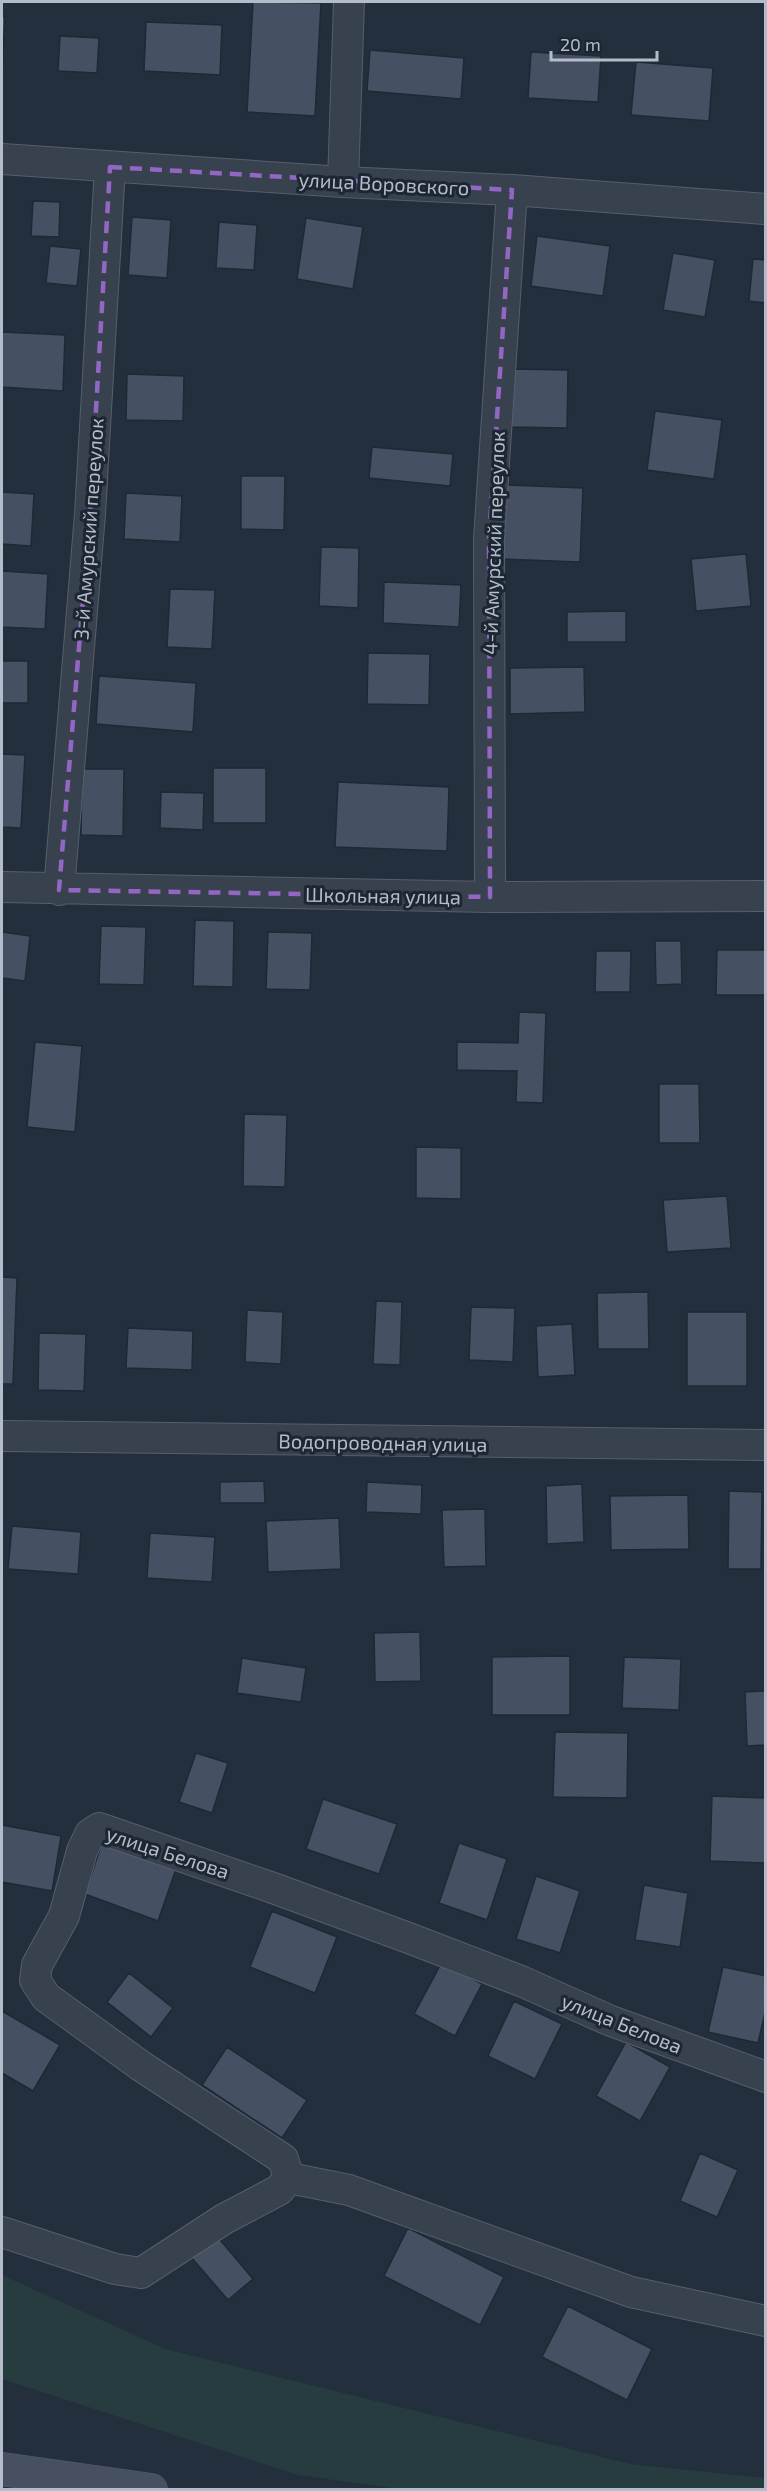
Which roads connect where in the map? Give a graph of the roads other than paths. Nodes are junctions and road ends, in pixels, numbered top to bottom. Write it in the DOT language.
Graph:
graph roads {
  1 [pos="349,2"];
  2 [pos="2,159"];
  3 [pos="110,167"];
  4 [pos="343,182"];
  5 [pos="512,190"];
  6 [pos="765,209"];
  7 [pos="2,887"];
  8 [pos="59,890"];
  9 [pos="765,896"];
  10 [pos="490,897"];
  11 [pos="2,1436"];
  12 [pos="765,1445"];
  13 [pos="765,2077"];
  14 [pos="289,2178"];
  15 [pos="2,2232"];
  16 [pos="765,2321"];
  17 [pos="2,2469"];
  18 [pos="151,2490"];
  1 -- 4 [label="street"];
  2 -- 3 [label="street, улица Воровского"];
  3 -- 4 [label="street, улица Воровского"];
  3 -- 8 [label="street, 3-й Амурский переулок"];
  4 -- 5 [label="street, улица Воровского"];
  5 -- 6 [label="street, улица Воровского"];
  5 -- 10 [label="street, 4-й Амурский переулок"];
  7 -- 8 [label="street, Школьная улица"];
  8 -- 10 [label="street, Школьная улица"];
  9 -- 10 [label="street, Школьная улица"];
  11 -- 12 [label="street, Водопроводная улица"];
  13 -- 14 [label="street, улица Белова"];
  14 -- 15 [label="street"];
  14 -- 16 [label="street"];
  17 -- 18 [label="main road"];
}
